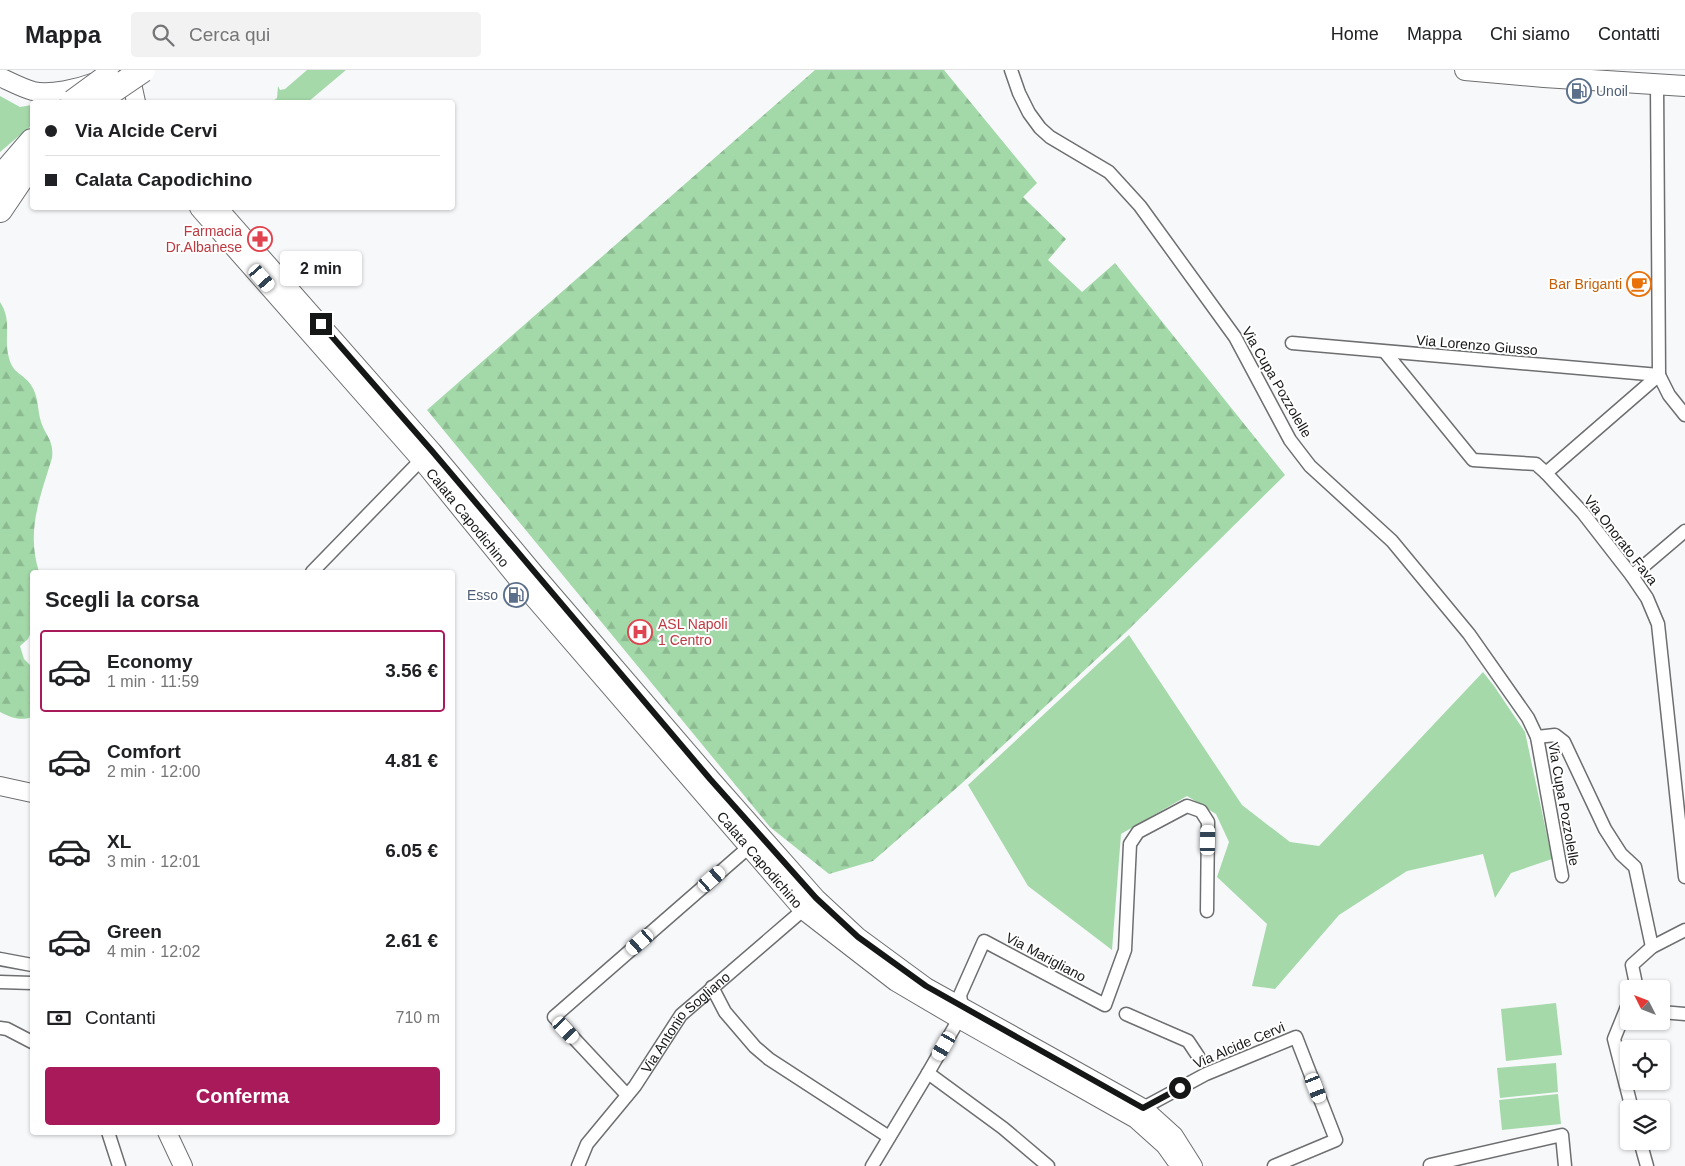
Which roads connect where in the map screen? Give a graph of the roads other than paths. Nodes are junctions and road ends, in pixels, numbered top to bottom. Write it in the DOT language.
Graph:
graph roads {
  1 [pos="143,70"];
  2 [pos="1011,70"];
  3 [pos="1465,70"];
  4 [pos="119,71"];
  5 [pos="1685,72"];
  6 [pos="1655,75"];
  7 [pos="0,78"];
  8 [pos="1685,86"];
  9 [pos="75,100"];
  10 [pos="99,100"];
  11 [pos="121,100"];
  12 [pos="135,100"];
  13 [pos="1657,110"];
  14 [pos="30,137"];
  15 [pos="30,143"];
  16 [pos="0,161"];
  17 [pos="30,166"];
  18 [pos="30,166"];
  19 [pos="0,178"];
  20 [pos="0,198"];
  21 [pos="0,210"];
  22 [pos="201,210"];
  23 [pos="220,210"];
  24 [pos="1292,343"];
  25 [pos="1385,352"];
  26 [pos="1659,375"];
  27 [pos="1685,415"];
  28 [pos="427,456"];
  29 [pos="1546,473"];
  30 [pos="1685,531"];
  31 [pos="314,570"];
  32 [pos="1632,576"];
  33 [pos="1537,737"];
  34 [pos="0,786"];
  35 [pos="30,793"];
  36 [pos="749,847"];
  37 [pos="1562,876"];
  38 [pos="1685,877"];
  39 [pos="810,904"];
  40 [pos="1207,911"];
  41 [pos="1685,930"];
  42 [pos="1652,947"];
  43 [pos="0,959"];
  44 [pos="30,965"];
  45 [pos="1634,980"];
  46 [pos="0,982"];
  47 [pos="30,983"];
  48 [pos="712,988"];
  49 [pos="960,1013"];
  50 [pos="1670,1013"];
  51 [pos="1126,1014"];
  52 [pos="1685,1014"];
  53 [pos="1620,1024"];
  54 [pos="0,1028"];
  55 [pos="30,1041"];
  56 [pos="1198,1056"];
  57 [pos="928,1073"];
  58 [pos="627,1095"];
  59 [pos="1630,1100"];
  60 [pos="1139,1113"];
  61 [pos="109,1135"];
  62 [pos="168,1135"];
  63 [pos="889,1137"];
  64 [pos="1642,1150"];
  65 [pos="874,1165"];
  66 [pos="1430,1165"];
  67 [pos="119,1166"];
  68 [pos="183,1166"];
  69 [pos="578,1166"];
  70 [pos="1048,1166"];
  71 [pos="1180,1166"];
  72 [pos="1193,1166"];
  73 [pos="1274,1166"];
  74 [pos="1565,1166"];
  75 [pos="1646,1166"];
  1 -- 10 [label="highway, bridge"];
  2 -- 33 [label="street, Via Cupa Pozzolelle"];
  3 -- 6 [label="main road"];
  4 -- 7 [label="main road"];
  4 -- 9 [label="highway, bridge"];
  4 -- 11 [label="main road"];
  4 -- 12 [label="main road"];
  5 -- 6 [label="main road"];
  6 -- 8 [label="main road"];
  6 -- 13 [label="street"];
  8 -- 13 [label="street"];
  13 -- 26 [label="street"];
  14 -- 16 [label="highway"];
  15 -- 19 [label="highway"];
  17 -- 20 [label="highway"];
  18 -- 21 [label="highway"];
  22 -- 28 [label="main road, Calata Capodichino"];
  23 -- 28 [label="main road, Calata Capodichino"];
  24 -- 25 [label="street, Via Lorenzo Giusso"];
  25 -- 26 [label="street, Via Lorenzo Giusso"];
  25 -- 29 [label="street, Via Onorato Fava"];
  26 -- 27 [label="street"];
  26 -- 29 [label="street"];
  28 -- 31 [label="street, Calata Capodichino"];
  28 -- 36 [label="main road, Calata Capodichino"];
  28 -- 39 [label="main road, Calata Capodichino"];
  29 -- 32 [label="street, Via Onorato Fava"];
  30 -- 32 [label="street"];
  32 -- 38 [label="street, Via Onorato Fava"];
  33 -- 37 [label="street, Via Cupa Pozzolelle"];
  33 -- 42 [label="street, Via Cupa Pozzolelle"];
  34 -- 35 [label="main road"];
  36 -- 39 [label="main road, Calata Capodichino"];
  36 -- 58 [label="street"];
  39 -- 48 [label="street, Via Antonio Sogliano"];
  39 -- 49 [label="main road, Calata Capodichino"];
  40 -- 49 [label="street, Via Marigliano"];
  41 -- 42 [label="street"];
  42 -- 45 [label="street"];
  43 -- 44 [label="street"];
  46 -- 47 [label="street"];
  48 -- 58 [label="street, Via Antonio Sogliano"];
  48 -- 63 [label="street"];
  49 -- 57 [label="street"];
  49 -- 60 [label="main road, Calata Capodichino"];
  50 -- 52 [label="street"];
  51 -- 56 [label="street"];
  53 -- 59 [label="street"];
  54 -- 55 [label="street"];
  57 -- 63 [label="street"];
  57 -- 70 [label="street"];
  58 -- 69 [label="street, Via Antonio Sogliano"];
  60 -- 71 [label="main road, Calata Capodichino"];
  60 -- 72 [label="main road, Calata Capodichino"];
  60 -- 73 [label="street, Via Alcide Cervi"];
  61 -- 67 [label="street"];
  62 -- 68 [label="main road"];
  63 -- 65 [label="street"];
  64 -- 75 [label="street"];
  66 -- 74 [label="street"];
}
